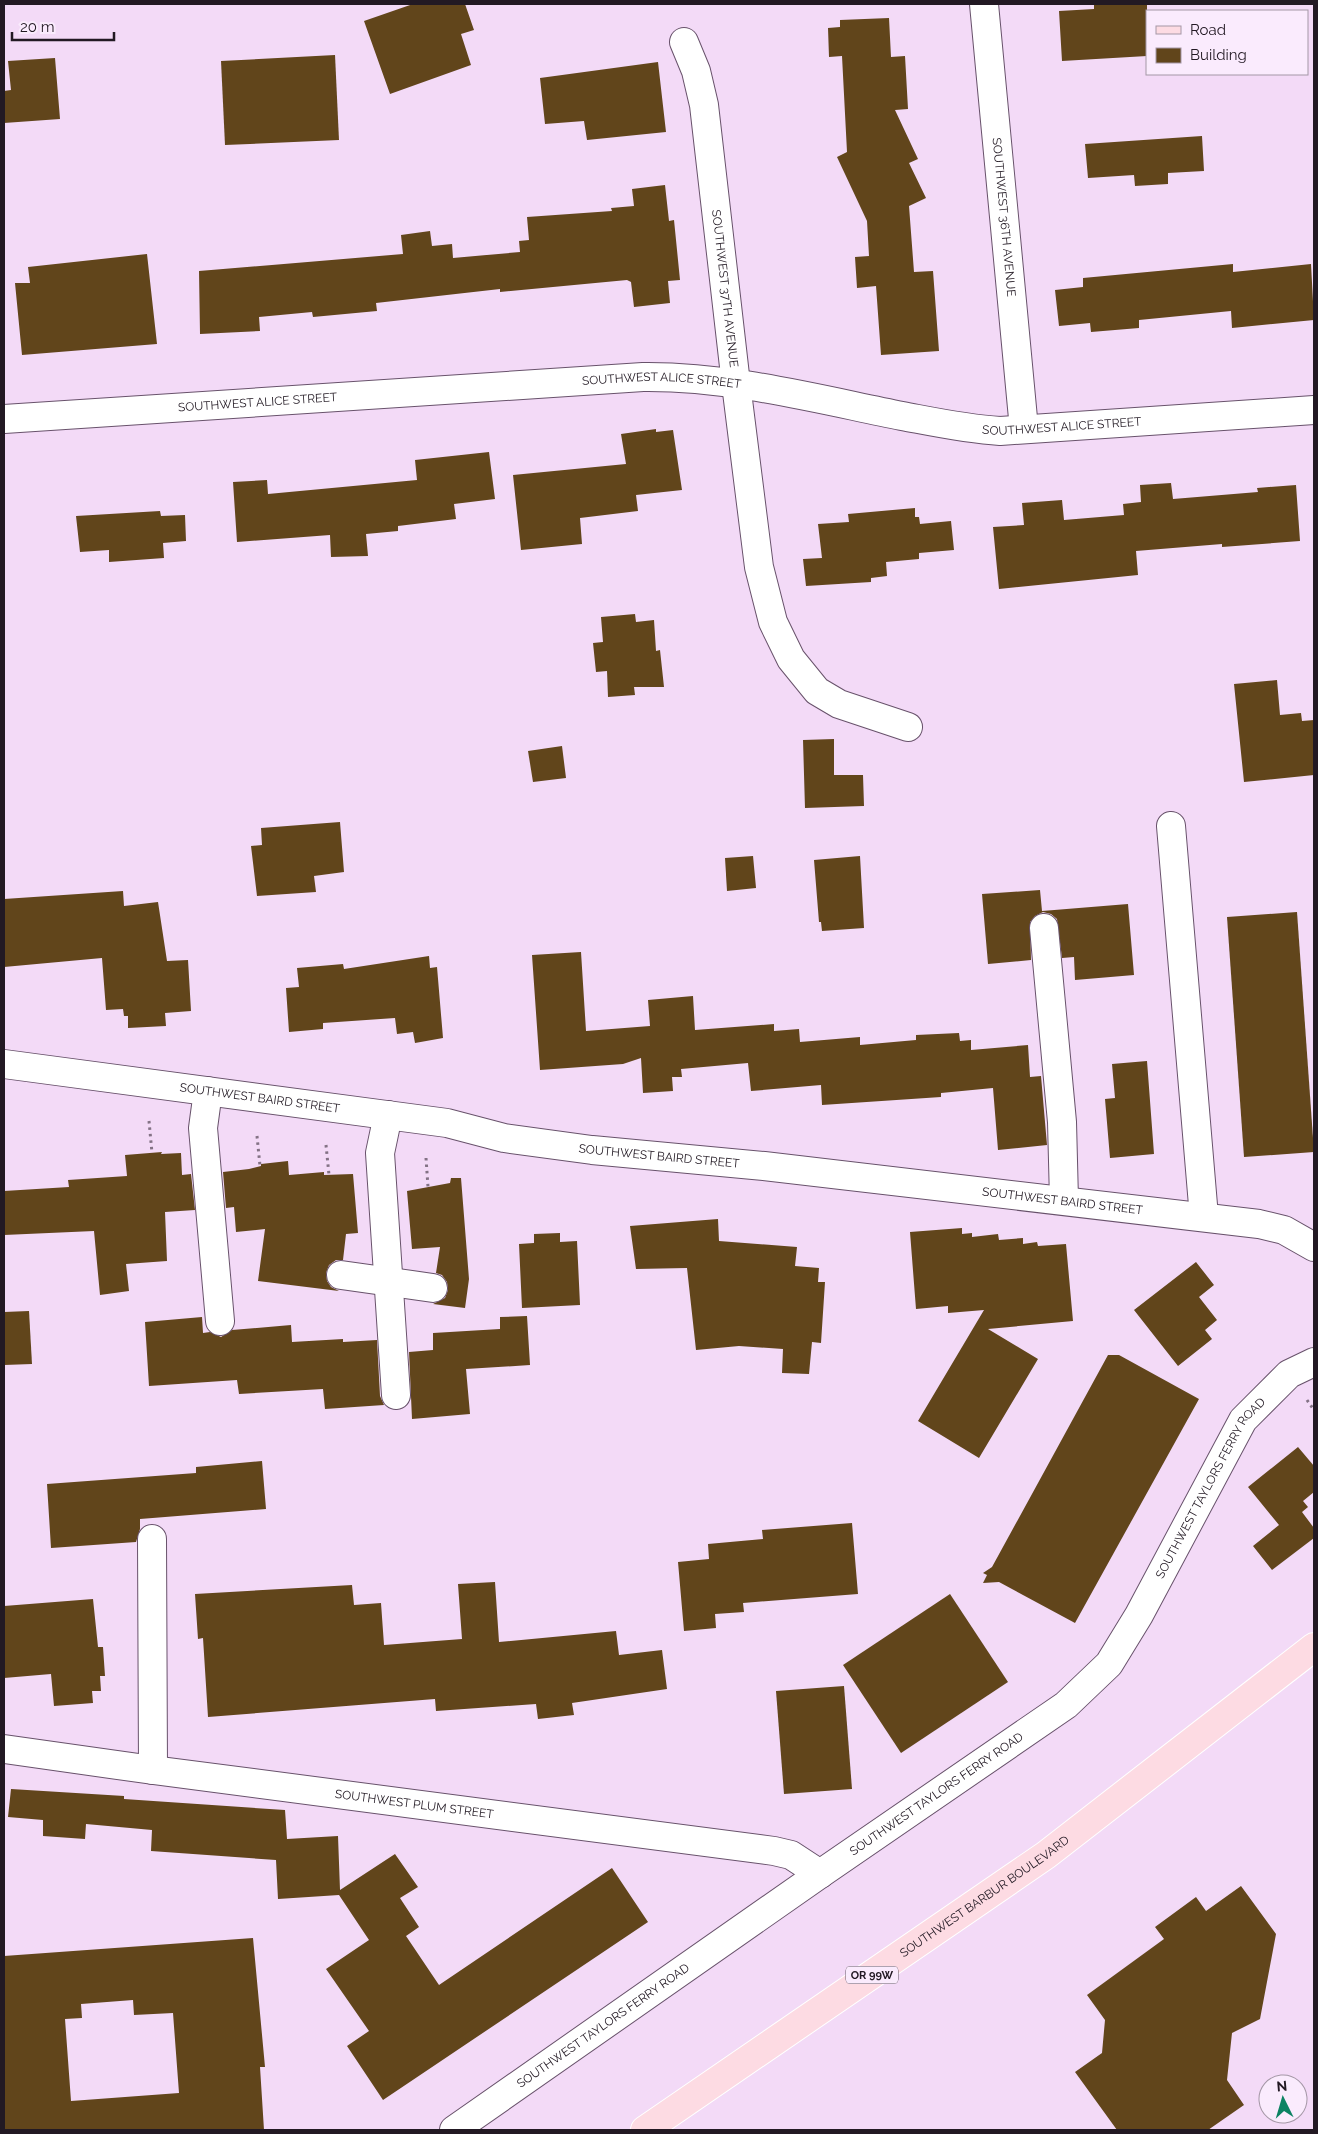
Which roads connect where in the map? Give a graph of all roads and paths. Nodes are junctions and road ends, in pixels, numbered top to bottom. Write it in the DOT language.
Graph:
graph roads {
  1 [pos="984,4"];
  2 [pos="684,42"];
  3 [pos="736,384"];
  4 [pos="1314,410"];
  5 [pos="4,420"];
  6 [pos="1024,430"];
  7 [pos="908,727"];
  8 [pos="1170,826"];
  9 [pos="1044,928"];
  10 [pos="4,1064"];
  11 [pos="208,1091"];
  12 [pos="388,1115"];
  13 [pos="149,1121"];
  14 [pos="257,1136"];
  15 [pos="326,1145"];
  16 [pos="152,1153"];
  17 [pos="426,1158"];
  18 [pos="260,1166"];
  19 [pos="329,1175"];
  20 [pos="428,1187"];
  21 [pos="1064,1200"];
  22 [pos="1204,1217"];
  23 [pos="1314,1247"];
  24 [pos="341,1275"];
  25 [pos="388,1282"];
  26 [pos="433,1288"];
  27 [pos="220,1321"];
  28 [pos="1314,1362"];
  29 [pos="396,1395"];
  30 [pos="152,1539"];
  31 [pos="1314,1647"];
  32 [pos="4,1749"];
  33 [pos="153,1770"];
  34 [pos="820,1874"];
  35 [pos="454,2130"];
  36 [pos="645,2130"];
  1 -- 6 [label="street, SOUTHWEST 36TH AVENUE"];
  2 -- 3 [label="street, SOUTHWEST 37TH AVENUE"];
  3 -- 5 [label="street, SOUTHWEST ALICE STREET"];
  3 -- 6 [label="street, SOUTHWEST ALICE STREET"];
  3 -- 7 [label="street, SOUTHWEST 37TH AVENUE"];
  4 -- 6 [label="street, SOUTHWEST ALICE STREET"];
  8 -- 22 [label="street"];
  9 -- 21 [label="street"];
  10 -- 11 [label="street, SOUTHWEST BAIRD STREET"];
  11 -- 12 [label="street, SOUTHWEST BAIRD STREET"];
  11 -- 27 [label="street"];
  12 -- 21 [label="street, SOUTHWEST BAIRD STREET"];
  12 -- 25 [label="street"];
  13 -- 16 [label="path"];
  14 -- 18 [label="path"];
  15 -- 19 [label="path"];
  17 -- 20 [label="path"];
  21 -- 22 [label="street, SOUTHWEST BAIRD STREET"];
  22 -- 23 [label="street, SOUTHWEST BAIRD STREET"];
  24 -- 25 [label="street"];
  25 -- 26 [label="street"];
  25 -- 29 [label="street"];
  28 -- 34 [label="street, SOUTHWEST TAYLORS FERRY ROAD"];
  30 -- 33 [label="street"];
  31 -- 36 [label="main road, SOUTHWEST BARBUR BOULEVARD / OR 99W"];
  32 -- 33 [label="street, SOUTHWEST PLUM STREET"];
  33 -- 34 [label="street, SOUTHWEST PLUM STREET"];
  34 -- 35 [label="street, SOUTHWEST TAYLORS FERRY ROAD"];
}
